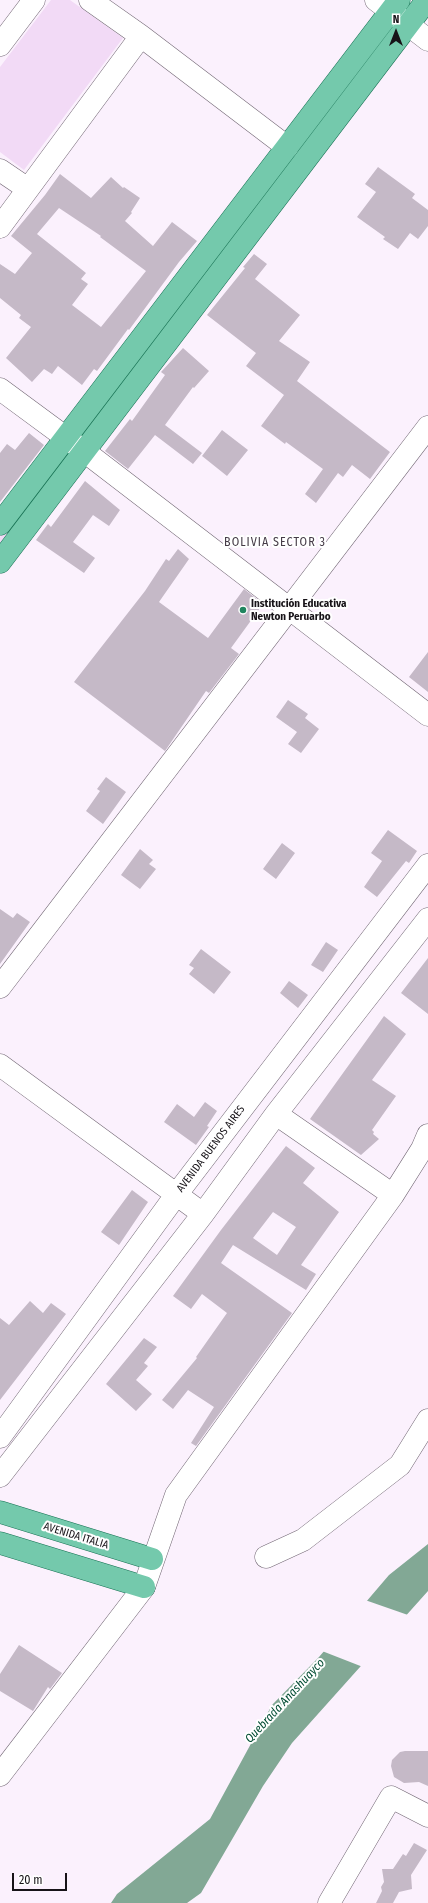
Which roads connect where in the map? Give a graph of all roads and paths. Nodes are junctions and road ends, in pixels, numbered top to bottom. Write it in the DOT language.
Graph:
graph roads {
  1 [pos="34,0"];
  2 [pos="90,0"];
  3 [pos="427,0"];
  4 [pos="389,4"];
  5 [pos="408,24"];
  6 [pos="141,36"];
  7 [pos="428,40"];
  8 [pos="0,45"];
  9 [pos="286,147"];
  10 [pos="0,170"];
  11 [pos="28,189"];
  12 [pos="0,227"];
  13 [pos="0,389"];
  14 [pos="428,427"];
  15 [pos="66,437"];
  16 [pos="84,451"];
  17 [pos="0,524"];
  18 [pos="0,562"];
  19 [pos="288,608"];
  20 [pos="428,715"];
  21 [pos="428,865"];
  22 [pos="428,919"];
  23 [pos="0,987"];
  24 [pos="0,1065"];
  25 [pos="276,1114"];
  26 [pos="428,1135"];
  27 [pos="393,1194"];
  28 [pos="176,1195"];
  29 [pos="203,1214"];
  30 [pos="428,1420"];
  31 [pos="0,1437"];
  32 [pos="0,1476"];
  33 [pos="0,1512"];
  34 [pos="0,1543"];
  35 [pos="266,1557"];
  36 [pos="152,1559"];
  37 [pos="144,1587"];
  38 [pos="0,1775"];
  39 [pos="428,1816"];
  40 [pos="329,1903"];
  1 -- 8 [label="street"];
  2 -- 6 [label="street"];
  3 -- 5 [label="main road"];
  4 -- 5 [label="street"];
  4 -- 9 [label="main road"];
  5 -- 7 [label="street"];
  5 -- 16 [label="main road"];
  6 -- 9 [label="street"];
  6 -- 11 [label="street"];
  9 -- 15 [label="main road"];
  10 -- 11 [label="street"];
  11 -- 12 [label="street"];
  13 -- 15 [label="street"];
  14 -- 19 [label="street"];
  15 -- 16 [label="street"];
  15 -- 17 [label="main road"];
  16 -- 18 [label="main road"];
  16 -- 19 [label="street"];
  19 -- 20 [label="street"];
  19 -- 23 [label="street"];
  21 -- 28 [label="street, AVENIDA BUENOS AIRES"];
  22 -- 25 [label="street"];
  24 -- 28 [label="street"];
  25 -- 27 [label="street"];
  25 -- 29 [label="street"];
  26 -- 27 [label="street"];
  27 -- 36 [label="street"];
  28 -- 29 [label="street"];
  28 -- 31 [label="street, AVENIDA BUENOS AIRES"];
  29 -- 32 [label="street"];
  30 -- 35 [label="street"];
  33 -- 36 [label="main road, AVENIDA ITALIA"];
  34 -- 37 [label="main road"];
  36 -- 37 [label="street"];
  37 -- 38 [label="street"];
  39 -- 40 [label="street"];
}
